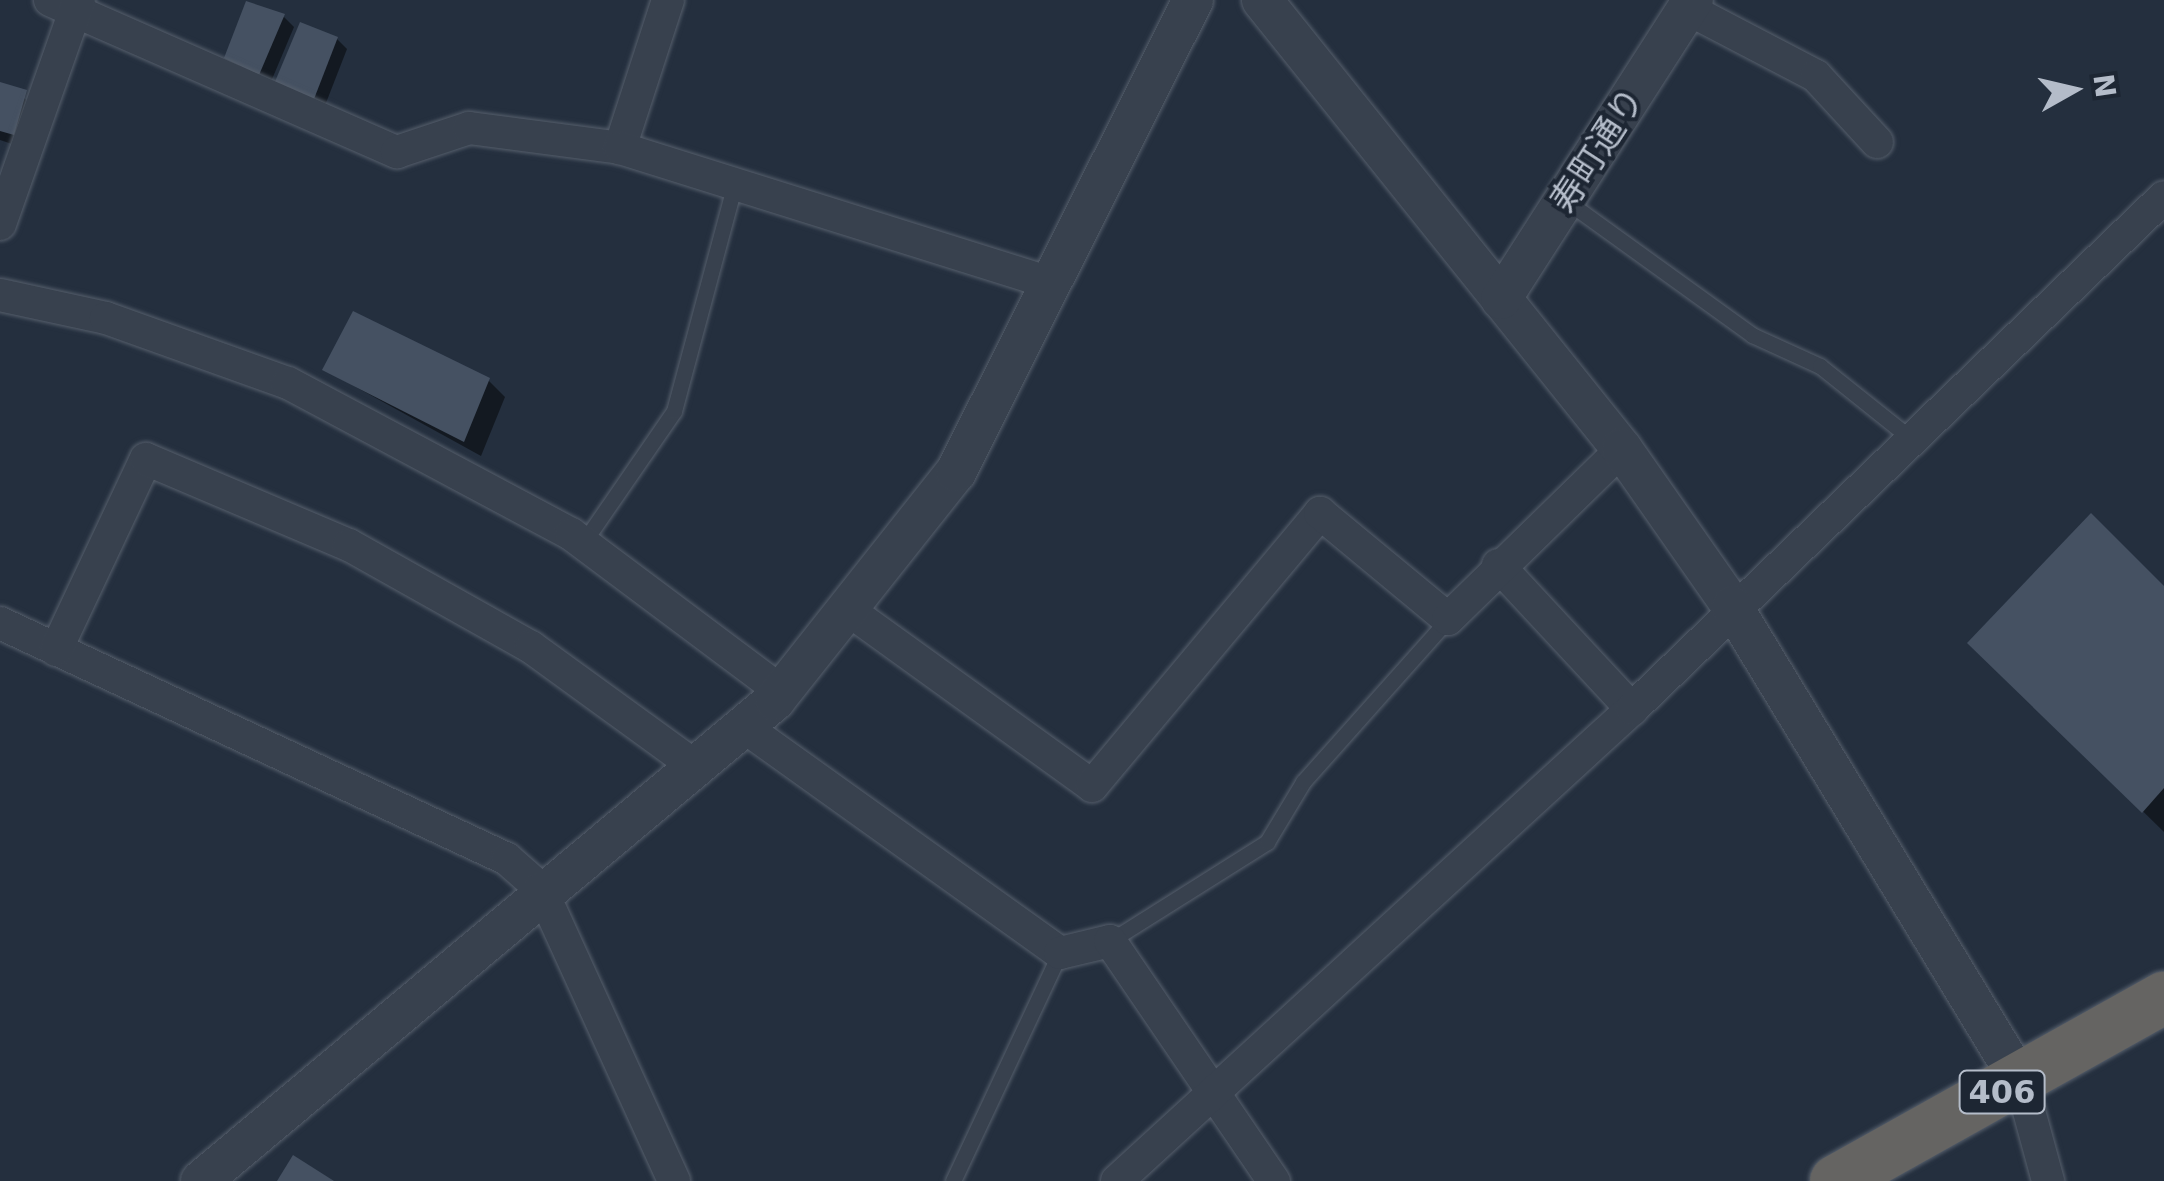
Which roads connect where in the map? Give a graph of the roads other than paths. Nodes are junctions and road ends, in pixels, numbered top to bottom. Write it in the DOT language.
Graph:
graph roads {
  1 [pos="668,0"];
  2 [pos="1193,0"];
  3 [pos="1262,0"];
  4 [pos="68,3"];
  5 [pos="1690,4"];
  6 [pos="1877,142"];
  7 [pos="620,148"];
  8 [pos="735,184"];
  9 [pos="2164,197"];
  10 [pos="1565,200"];
  11 [pos="0,224"];
  12 [pos="1051,283"];
  13 [pos="0,295"];
  14 [pos="1500,299"];
  15 [pos="1914,441"];
  16 [pos="1622,449"];
  17 [pos="583,542"];
  18 [pos="1498,565"];
  19 [pos="1732,606"];
  20 [pos="847,610"];
  21 [pos="1448,619"];
  22 [pos="0,623"];
  23 [pos="56,650"];
  24 [pos="782,692"];
  25 [pos="1632,709"];
  26 [pos="743,726"];
  27 [pos="695,766"];
  28 [pos="541,889"];
  29 [pos="1110,941"];
  30 [pos="1060,953"];
  31 [pos="2164,998"];
  32 [pos="2021,1082"];
  33 [pos="1213,1088"];
  34 [pos="660,1174"];
  35 [pos="200,1181"];
  36 [pos="953,1181"];
  37 [pos="1117,1181"];
  38 [pos="1274,1181"];
  39 [pos="1836,1181"];
  40 [pos="2048,1181"];
  1 -- 7 [label="street"];
  2 -- 12 [label="street"];
  3 -- 14 [label="street"];
  4 -- 7 [label="street"];
  4 -- 11 [label="street"];
  5 -- 6 [label="street"];
  5 -- 10 [label="street, 寿町通り"];
  7 -- 8 [label="street"];
  8 -- 12 [label="street"];
  8 -- 17 [label="lane"];
  9 -- 15 [label="street"];
  10 -- 14 [label="street, 寿町通り"];
  10 -- 15 [label="lane"];
  12 -- 20 [label="street"];
  13 -- 17 [label="street"];
  14 -- 16 [label="street"];
  15 -- 19 [label="street"];
  16 -- 18 [label="street"];
  16 -- 19 [label="street"];
  17 -- 24 [label="street"];
  18 -- 21 [label="street"];
  18 -- 25 [label="street"];
  19 -- 25 [label="street"];
  19 -- 32 [label="street"];
  20 -- 21 [label="street"];
  20 -- 24 [label="street"];
  21 -- 29 [label="lane"];
  22 -- 23 [label="street"];
  23 -- 27 [label="street"];
  23 -- 28 [label="street"];
  24 -- 26 [label="street"];
  25 -- 33 [label="street"];
  26 -- 27 [label="street"];
  26 -- 30 [label="street"];
  27 -- 28 [label="street"];
  28 -- 34 [label="street"];
  28 -- 35 [label="street"];
  29 -- 30 [label="street"];
  29 -- 33 [label="street"];
  30 -- 36 [label="lane"];
  31 -- 32 [label="highway, 406"];
  32 -- 39 [label="highway, 406"];
  32 -- 40 [label="street"];
  33 -- 37 [label="street"];
  33 -- 38 [label="street"];
}
